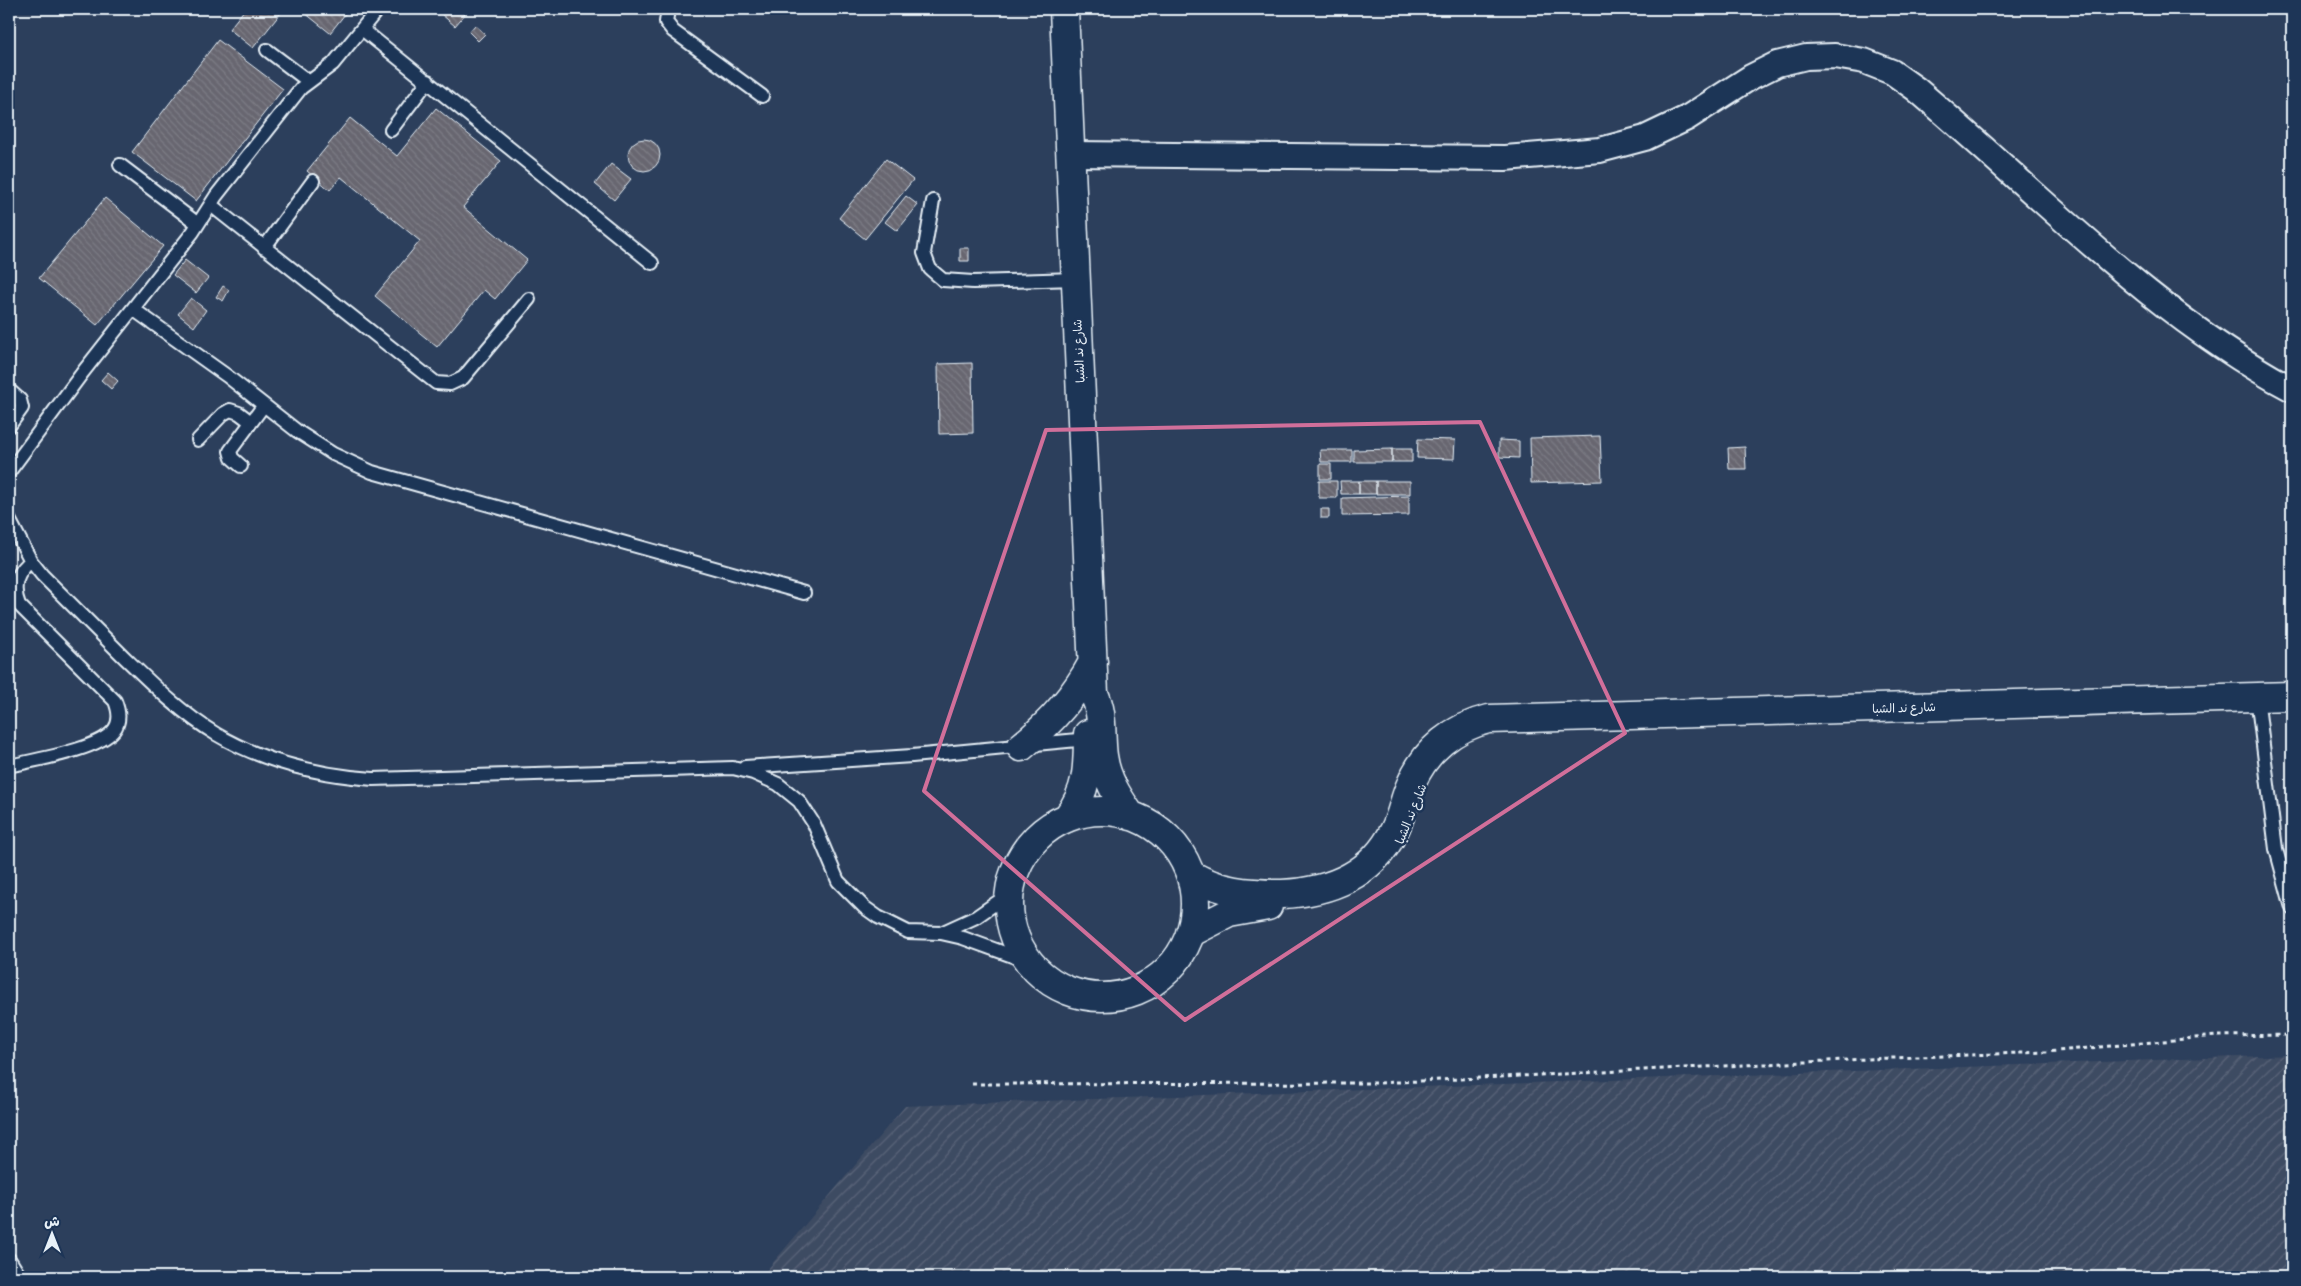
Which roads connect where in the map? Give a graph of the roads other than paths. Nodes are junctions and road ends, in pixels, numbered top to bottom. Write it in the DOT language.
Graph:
graph roads {
  1 [pos="378,9"];
  2 [pos="668,9"];
  3 [pos="1064,9"];
  4 [pos="362,29"];
  5 [pos="267,50"];
  6 [pos="308,81"];
  7 [pos="428,82"];
  8 [pos="762,96"];
  9 [pos="391,130"];
  10 [pos="1071,154"];
  11 [pos="120,165"];
  12 [pos="313,181"];
  13 [pos="933,201"];
  14 [pos="211,205"];
  15 [pos="198,224"];
  16 [pos="264,248"];
  17 [pos="652,263"];
  18 [pos="1076,279"];
  19 [pos="529,299"];
  20 [pos="133,308"];
  21 [pos="2292,389"];
  22 [pos="9,390"];
  23 [pos="264,405"];
  24 [pos="252,422"];
  25 [pos="9,426"];
  26 [pos="198,440"];
  27 [pos="11,465"];
  28 [pos="241,466"];
  29 [pos="9,519"];
  30 [pos="31,561"];
  31 [pos="804,593"];
  32 [pos="1093,662"];
  33 [pos="1094,694"];
  34 [pos="2292,696"];
  35 [pos="2257,697"];
  36 [pos="1515,719"];
  37 [pos="1088,739"];
  38 [pos="1021,747"];
  39 [pos="9,766"];
  40 [pos="733,768"];
  41 [pos="1131,816"];
  42 [pos="1067,818"];
  43 [pos="1191,875"];
  44 [pos="1009,894"];
  45 [pos="2292,908"];
  46 [pos="940,933"];
  47 [pos="1190,933"];
  48 [pos="1029,962"];
  49 [pos="9,1259"];
  50 [pos="20,1277"];
  1 -- 4 [label="lane"];
  2 -- 8 [label="lane"];
  3 -- 10 [label="main road, شارع ند الشبا"];
  4 -- 6 [label="lane"];
  4 -- 7 [label="lane"];
  5 -- 6 [label="lane"];
  6 -- 14 [label="lane"];
  7 -- 9 [label="lane"];
  7 -- 17 [label="lane"];
  10 -- 18 [label="main road, شارع ند الشبا"];
  10 -- 21 [label="street"];
  11 -- 15 [label="lane"];
  12 -- 16 [label="lane"];
  13 -- 18 [label="lane"];
  14 -- 15 [label="lane"];
  14 -- 16 [label="lane"];
  15 -- 20 [label="lane"];
  16 -- 19 [label="lane"];
  18 -- 32 [label="main road, شارع ند الشبا"];
  20 -- 23 [label="lane"];
  20 -- 27 [label="lane"];
  22 -- 25 [label="lane"];
  23 -- 24 [label="lane"];
  23 -- 31 [label="lane"];
  24 -- 26 [label="lane"];
  24 -- 28 [label="lane"];
  29 -- 30 [label="lane"];
  30 -- 39 [label="lane"];
  30 -- 40 [label="lane"];
  32 -- 33 [label="main road, شارع ند الشبا"];
  32 -- 38 [label="main road"];
  33 -- 37 [label="main road, شارع ند الشبا"];
  33 -- 41 [label="main road, شارع ند الشبا"];
  34 -- 35 [label="main road, شارع ند الشبا"];
  35 -- 36 [label="main road, شارع ند الشبا"];
  35 -- 45 [label="lane"];
  36 -- 43 [label="main road, شارع ند الشبا"];
  36 -- 47 [label="main road, شارع ند الشبا"];
  37 -- 38 [label="lane"];
  37 -- 42 [label="main road, شارع ند الشبا"];
  38 -- 40 [label="lane"];
  40 -- 46 [label="lane"];
  41 -- 42 [label="main road"];
  41 -- 43 [label="main road"];
  42 -- 44 [label="main road"];
  43 -- 47 [label="main road"];
  44 -- 46 [label="lane"];
  44 -- 48 [label="main road"];
  46 -- 48 [label="lane"];
  47 -- 48 [label="main road"];
  49 -- 50 [label="lane"];
}
